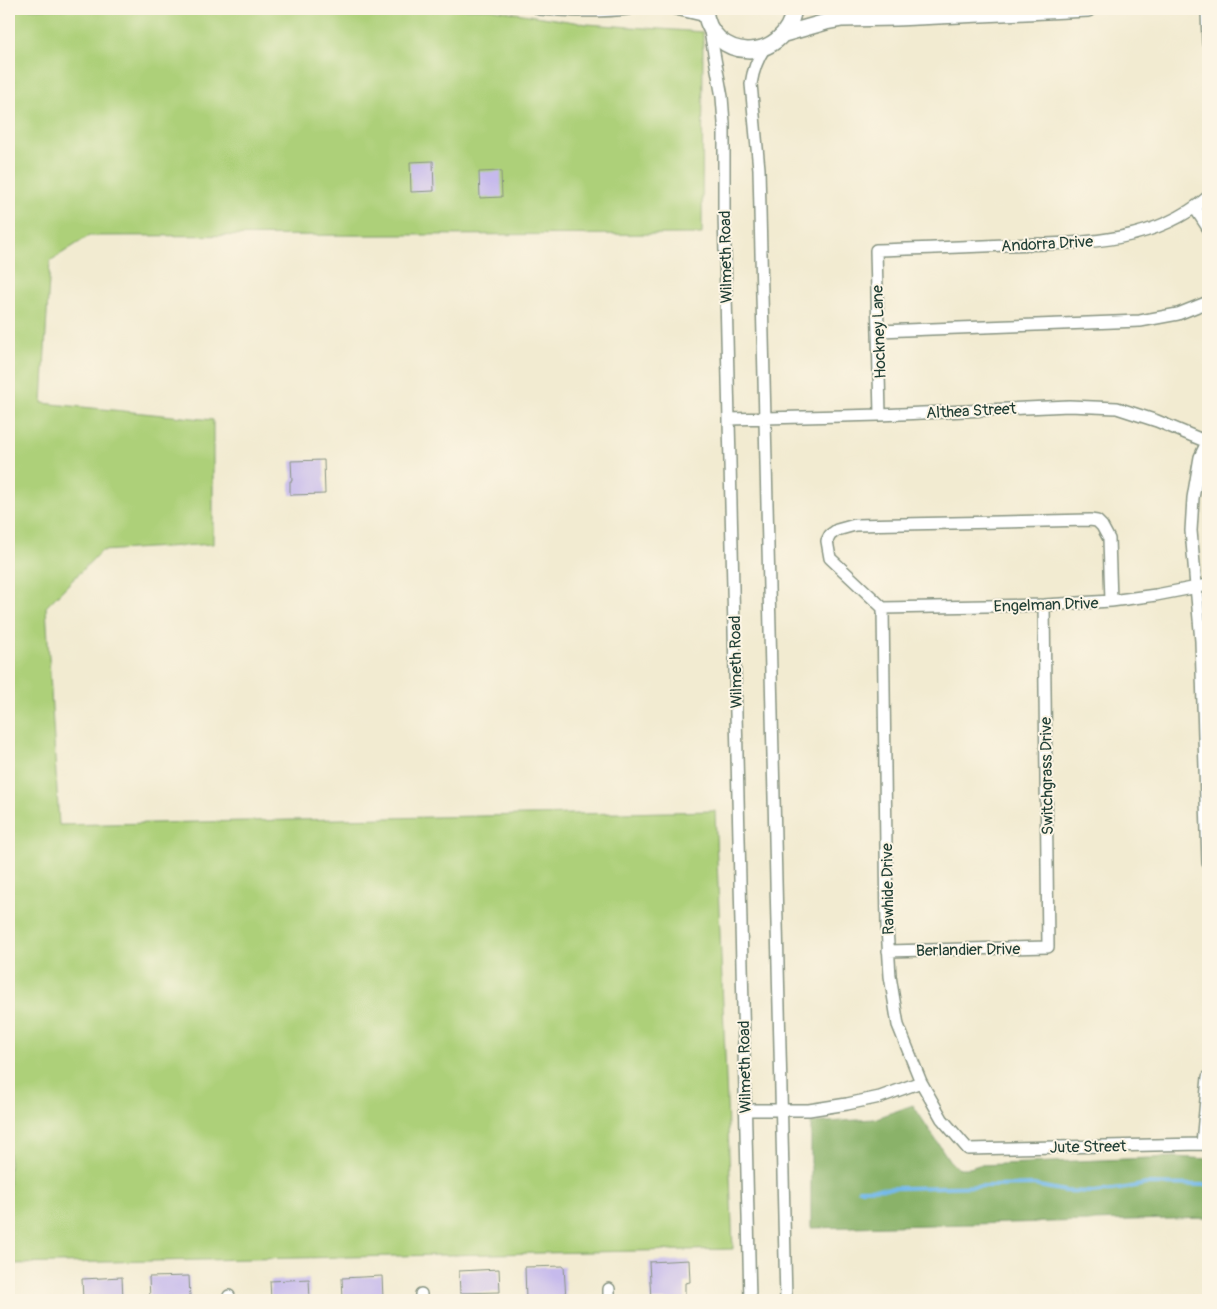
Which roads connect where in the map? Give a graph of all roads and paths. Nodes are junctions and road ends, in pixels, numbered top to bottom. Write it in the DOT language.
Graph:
graph roads {
  1 [pos="539,9"];
  2 [pos="628,9"];
  3 [pos="676,9"];
  4 [pos="794,9"];
  5 [pos="1088,9"];
  6 [pos="1207,9"];
  7 [pos="988,11"];
  8 [pos="707,17"];
  9 [pos="784,34"];
  10 [pos="1208,44"];
  11 [pos="765,47"];
  12 [pos="1208,197"];
  13 [pos="1196,208"];
  14 [pos="1208,228"];
  15 [pos="876,250"];
  16 [pos="1208,302"];
  17 [pos="879,331"];
  18 [pos="880,415"];
  19 [pos="765,418"];
  20 [pos="729,419"];
  21 [pos="1208,441"];
  22 [pos="1208,585"];
  23 [pos="1196,586"];
  24 [pos="1111,601"];
  25 [pos="1044,605"];
  26 [pos="882,608"];
  27 [pos="1205,662"];
  28 [pos="1208,863"];
  29 [pos="1048,947"];
  30 [pos="888,951"];
  31 [pos="1208,1076"];
  32 [pos="921,1082"];
  33 [pos="745,1110"];
  34 [pos="781,1110"];
  35 [pos="1205,1144"];
  36 [pos="968,1149"];
  37 [pos="750,1300"];
  38 [pos="786,1300"];
  1 -- 2 [label="street"];
  3 -- 8 [label="street"];
  4 -- 9 [label="main road"];
  5 -- 7 [label="main road"];
  6 -- 10 [label="street"];
  7 -- 9 [label="main road"];
  8 -- 11 [label="main road"];
  8 -- 20 [label="street, Wilmeth Road"];
  9 -- 11 [label="main road"];
  11 -- 19 [label="street"];
  12 -- 13 [label="street, Andorra Drive"];
  13 -- 14 [label="street"];
  13 -- 15 [label="street, Andorra Drive"];
  15 -- 17 [label="street, Hockney Lane"];
  16 -- 17 [label="street"];
  17 -- 18 [label="street, Hockney Lane"];
  18 -- 19 [label="street, Althea Street"];
  18 -- 21 [label="street, Althea Street"];
  19 -- 20 [label="street, Althea Street"];
  19 -- 34 [label="street"];
  20 -- 33 [label="street, Wilmeth Road"];
  21 -- 23 [label="street"];
  22 -- 23 [label="street, Engelman Drive"];
  23 -- 24 [label="street, Engelman Drive"];
  23 -- 27 [label="street"];
  24 -- 25 [label="street, Engelman Drive"];
  24 -- 26 [label="street"];
  25 -- 26 [label="street, Engelman Drive"];
  25 -- 29 [label="street, Switchgrass Drive"];
  26 -- 30 [label="street, Rawhide Drive"];
  27 -- 28 [label="street"];
  29 -- 30 [label="street, Berlandier Drive"];
  30 -- 32 [label="street, Rawhide Drive"];
  31 -- 35 [label="street"];
  32 -- 34 [label="street"];
  32 -- 36 [label="street, Rawhide Drive"];
  33 -- 34 [label="street"];
  33 -- 37 [label="street, Wilmeth Road"];
  34 -- 38 [label="street"];
  35 -- 36 [label="street, Jute Street"];
}
